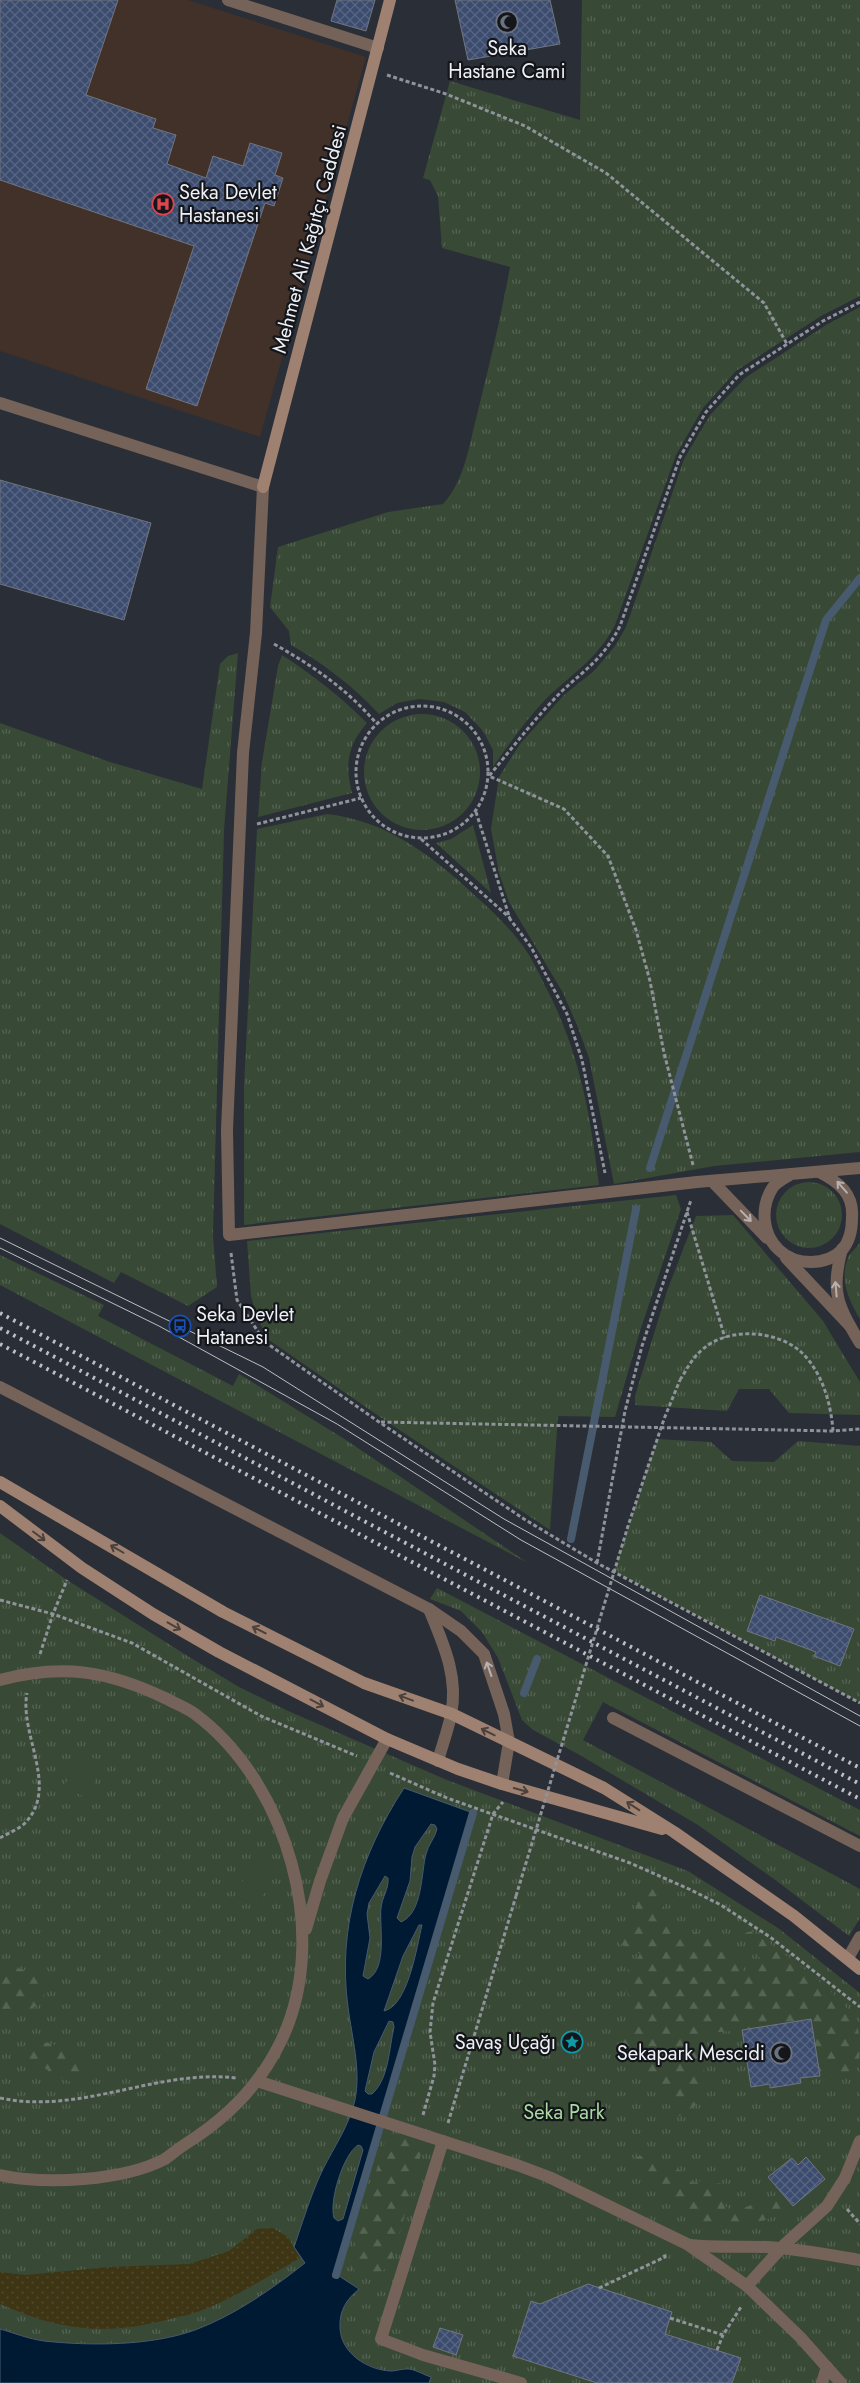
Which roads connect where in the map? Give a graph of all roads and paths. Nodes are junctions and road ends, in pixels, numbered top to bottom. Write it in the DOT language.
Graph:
graph roads {
  1 [pos="228,0"];
  2 [pos="390,0"];
  3 [pos="378,48"];
  4 [pos="382,73"];
  5 [pos="860,302"];
  6 [pos="788,344"];
  7 [pos="0,403"];
  8 [pos="263,487"];
  9 [pos="256,633"];
  10 [pos="376,723"];
  11 [pos="489,776"];
  12 [pos="360,798"];
  13 [pos="476,812"];
  14 [pos="241,828"];
  15 [pos="421,839"];
  16 [pos="510,919"];
  17 [pos="860,1168"];
  18 [pos="819,1172"];
  19 [pos="789,1175"];
  20 [pos="712,1181"];
  21 [pos="697,1182"];
  22 [pos="606,1193"];
  23 [pos="687,1212"];
  24 [pos="229,1235"];
  25 [pos="842,1249"];
  26 [pos="780,1251"];
  27 [pos="850,1326"];
  28 [pos="725,1338"];
  29 [pos="860,1343"];
  30 [pos="0,1387"];
  31 [pos="379,1422"];
  32 [pos="622,1427"];
  33 [pos="860,1429"];
  34 [pos="834,1431"];
  35 [pos="0,1482"];
  36 [pos="0,1506"];
  37 [pos="597,1563"];
  38 [pos="67,1580"];
  39 [pos="0,1600"];
  40 [pos="429,1609"];
  41 [pos="52,1614"];
  42 [pos="35,1672"];
  43 [pos="0,1680"];
  44 [pos="860,1703"];
  45 [pos="452,1714"];
  46 [pos="613,1718"];
  47 [pos="387,1739"];
  48 [pos="509,1742"];
  49 [pos="438,1761"];
  50 [pos="373,1763"];
  51 [pos="502,1784"];
  52 [pos="516,1789"];
  53 [pos="493,1814"];
  54 [pos="674,1832"];
  55 [pos="0,1838"];
  56 [pos="860,1846"];
  57 [pos="860,1937"];
  58 [pos="302,1940"];
  59 [pos="848,1958"];
  60 [pos="860,1969"];
  61 [pos="860,2007"];
  62 [pos="257,2081"];
  63 [pos="0,2098"];
  64 [pos="415,2132"];
  65 [pos="443,2141"];
  66 [pos="860,2141"];
  67 [pos="0,2175"];
  68 [pos="659,2230"];
  69 [pos="687,2244"];
  70 [pos="781,2249"];
  71 [pos="860,2260"];
  72 [pos="599,2288"];
  73 [pos="750,2289"];
  74 [pos="670,2318"];
  75 [pos="723,2335"];
  76 [pos="718,2350"];
  77 [pos="827,2367"];
  78 [pos="521,2383"];
  79 [pos="822,2383"];
  80 [pos="841,2383"];
  1 -- 3 [label="street"];
  2 -- 3 [label="main road, Mehmet Ali Kağıtçı Caddesi"];
  3 -- 8 [label="main road, Mehmet Ali Kağıtçı Caddesi"];
  4 -- 6 [label="path"];
  5 -- 6 [label="path"];
  6 -- 11 [label="path"];
  7 -- 8 [label="street"];
  8 -- 9 [label="street"];
  9 -- 10 [label="path"];
  9 -- 14 [label="street"];
  10 -- 11 [label="path"];
  10 -- 12 [label="path"];
  11 -- 13 [label="path"];
  11 -- 21 [label="path"];
  12 -- 14 [label="path"];
  12 -- 15 [label="path"];
  13 -- 15 [label="path"];
  13 -- 16 [label="path"];
  14 -- 24 [label="street"];
  15 -- 16 [label="path"];
  16 -- 22 [label="path"];
  17 -- 18 [label="street"];
  18 -- 19 [label="street"];
  25 -- 18 [label="street, one-way"];
  19 -- 20 [label="street"];
  19 -- 26 [label="street"];
  20 -- 21 [label="street"];
  20 -- 26 [label="street, one-way"];
  21 -- 22 [label="street"];
  21 -- 23 [label="path"];
  22 -- 24 [label="street"];
  23 -- 28 [label="path"];
  23 -- 32 [label="path"];
  24 -- 31 [label="path"];
  25 -- 26 [label="street"];
  27 -- 25 [label="street, one-way"];
  26 -- 27 [label="street"];
  27 -- 29 [label="street"];
  28 -- 34 [label="path"];
  28 -- 65 [label="path, bridge"];
  30 -- 40 [label="street"];
  31 -- 32 [label="path"];
  31 -- 37 [label="path"];
  32 -- 34 [label="path"];
  32 -- 37 [label="path"];
  33 -- 34 [label="path"];
  45 -- 35 [label="main road, one-way"];
  36 -- 47 [label="main road, one-way"];
  37 -- 44 [label="path"];
  38 -- 41 [label="path"];
  39 -- 41 [label="path"];
  40 -- 45 [label="street"];
  48 -- 40 [label="street, one-way"];
  41 -- 42 [label="path"];
  41 -- 50 [label="path"];
  42 -- 43 [label="street"];
  42 -- 55 [label="path"];
  42 -- 58 [label="street"];
  48 -- 45 [label="main road, one-way"];
  45 -- 49 [label="street"];
  46 -- 56 [label="street"];
  47 -- 49 [label="main road"];
  47 -- 50 [label="street"];
  48 -- 51 [label="street"];
  54 -- 48 [label="main road, one-way"];
  49 -- 51 [label="main road"];
  50 -- 53 [label="path"];
  50 -- 58 [label="street"];
  51 -- 52 [label="main road"];
  52 -- 53 [label="path"];
  52 -- 54 [label="main road, one-way"];
  53 -- 61 [label="path"];
  53 -- 64 [label="path"];
  54 -- 59 [label="main road"];
  57 -- 59 [label="street"];
  58 -- 62 [label="street"];
  59 -- 60 [label="main road"];
  62 -- 63 [label="path"];
  62 -- 64 [label="street"];
  62 -- 67 [label="street"];
  64 -- 65 [label="street"];
  65 -- 68 [label="street"];
  65 -- 78 [label="street"];
  66 -- 70 [label="street"];
  68 -- 69 [label="street"];
  68 -- 72 [label="path"];
  69 -- 70 [label="street"];
  69 -- 73 [label="street"];
  70 -- 71 [label="street"];
  70 -- 73 [label="street"];
  73 -- 75 [label="path"];
  73 -- 77 [label="street"];
  74 -- 75 [label="path"];
  75 -- 76 [label="path"];
  77 -- 79 [label="street"];
  77 -- 80 [label="street"];
}
